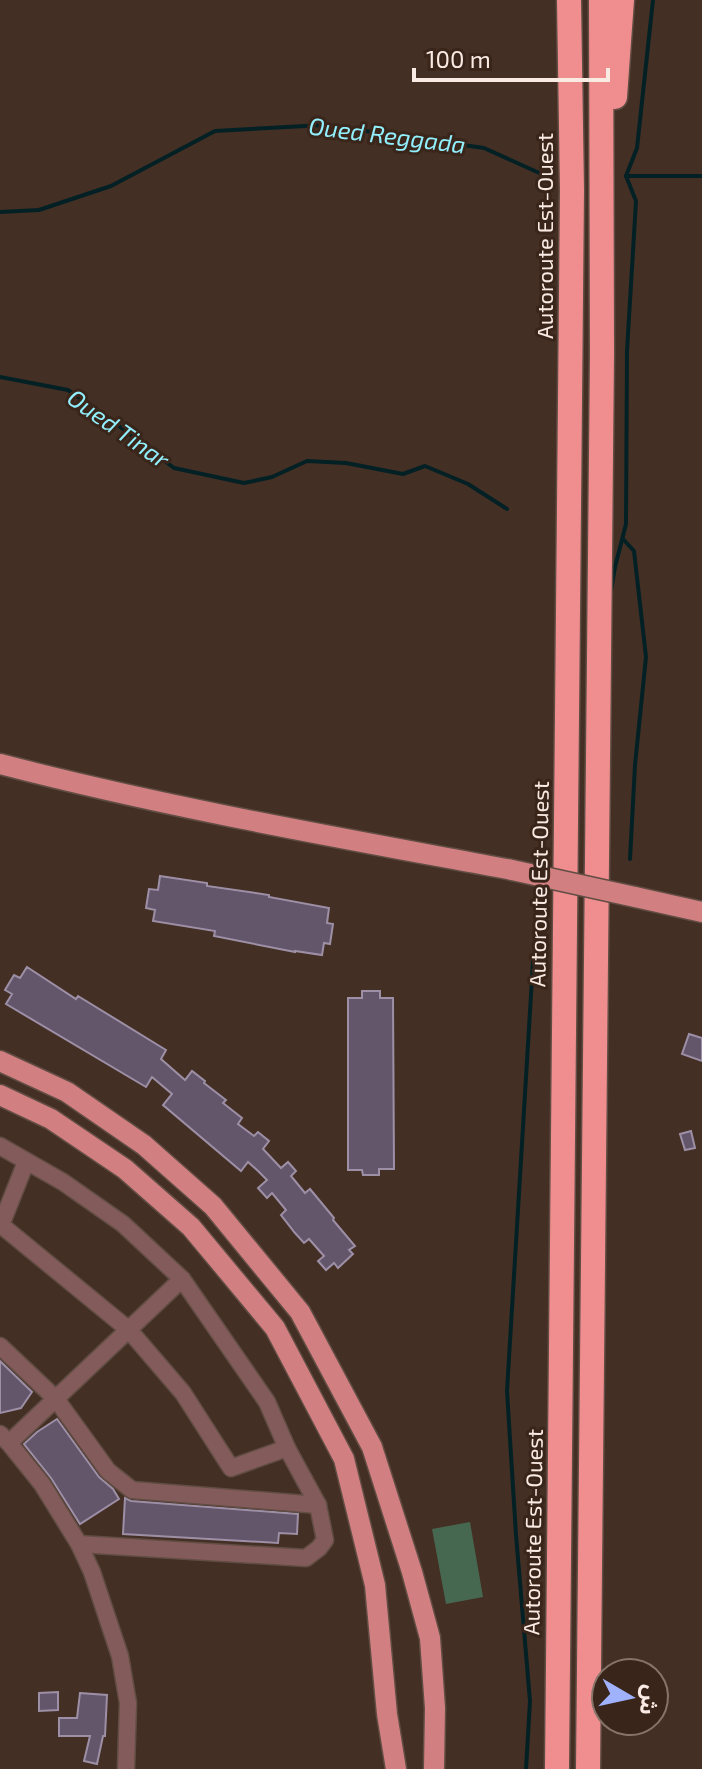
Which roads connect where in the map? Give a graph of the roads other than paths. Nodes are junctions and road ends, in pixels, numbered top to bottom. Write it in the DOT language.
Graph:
graph roads {
  1 [pos="569,0"];
  2 [pos="601,0"];
  3 [pos="622,0"];
  4 [pos="600,190"];
  5 [pos="0,764"];
  6 [pos="0,772"];
  7 [pos="61,780"];
  8 [pos="702,912"];
  9 [pos="0,1061"];
  10 [pos="0,1095"];
  11 [pos="0,1146"];
  12 [pos="26,1162"];
  13 [pos="0,1226"];
  14 [pos="182,1279"];
  15 [pos="129,1330"];
  16 [pos="0,1346"];
  17 [pos="56,1399"];
  18 [pos="5,1439"];
  19 [pos="287,1448"];
  20 [pos="318,1505"];
  21 [pos="79,1544"];
  22 [pos="126,1769"];
  23 [pos="396,1769"];
  24 [pos="434,1769"];
  25 [pos="557,1769"];
  26 [pos="588,1769"];
  1 -- 25 [label="highway, Autoroute Est-Ouest"];
  2 -- 4 [label="highway"];
  3 -- 4 [label="highway"];
  4 -- 26 [label="highway"];
  5 -- 7 [label="main road"];
  6 -- 7 [label="main road"];
  7 -- 8 [label="main road, bridge"];
  9 -- 24 [label="main road"];
  10 -- 23 [label="main road"];
  11 -- 12 [label="street"];
  12 -- 13 [label="street"];
  12 -- 14 [label="street"];
  13 -- 15 [label="street"];
  14 -- 15 [label="street"];
  14 -- 19 [label="street"];
  15 -- 17 [label="street"];
  15 -- 19 [label="street"];
  16 -- 17 [label="street"];
  17 -- 18 [label="street"];
  17 -- 20 [label="street"];
  18 -- 21 [label="street"];
  19 -- 20 [label="street"];
  20 -- 21 [label="street"];
  21 -- 22 [label="street"];
}
